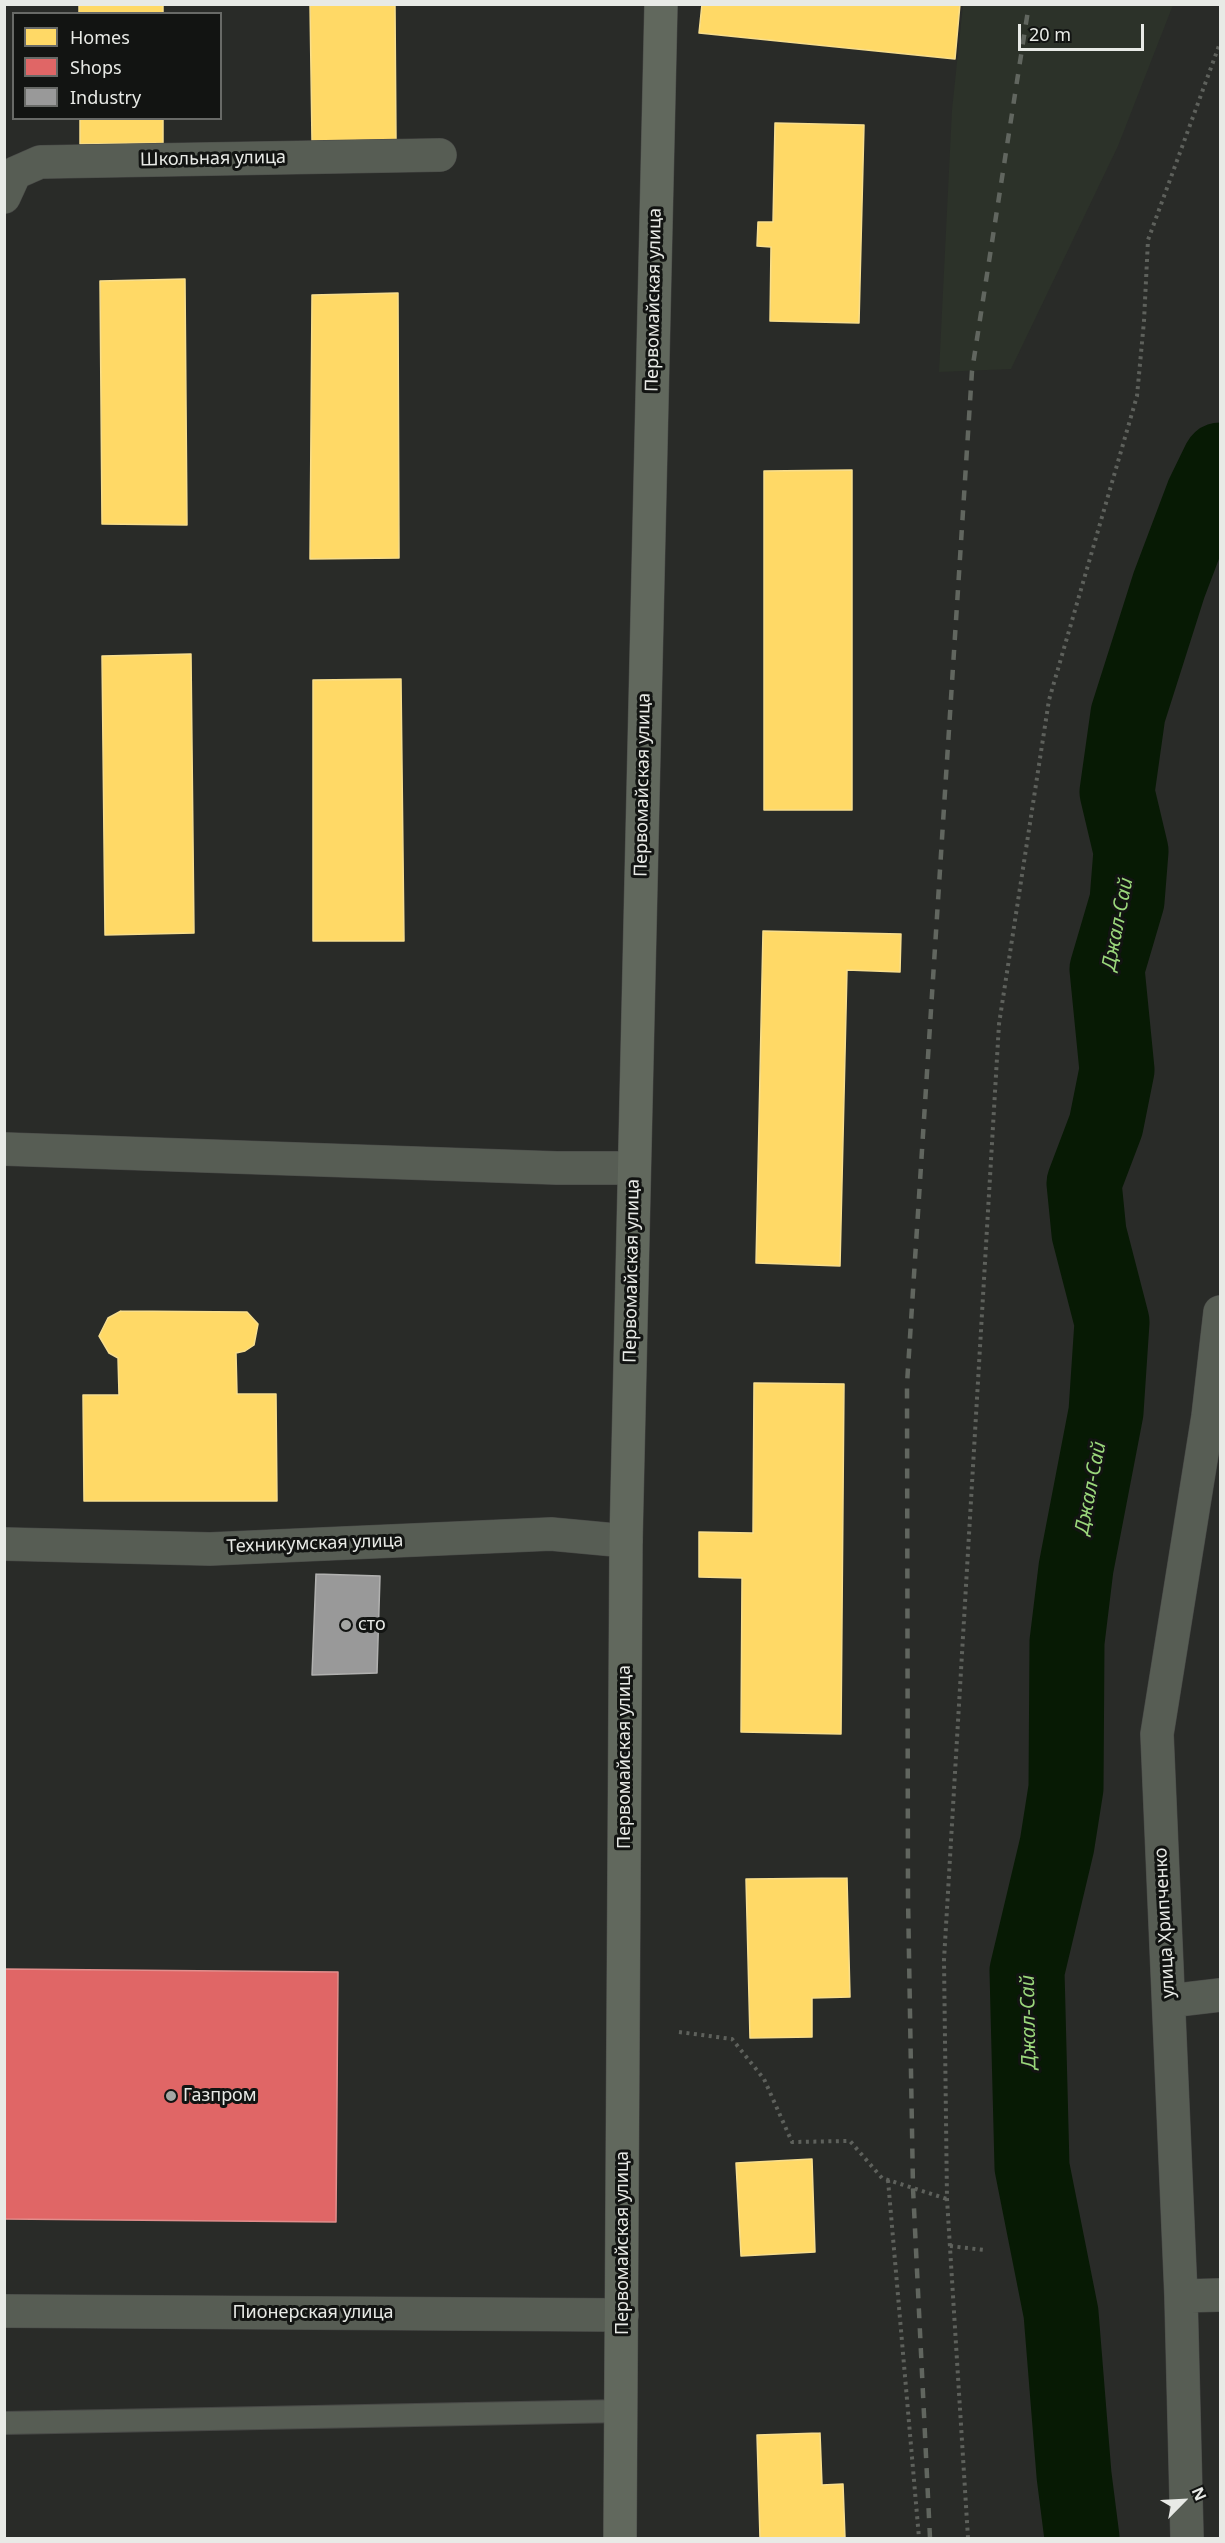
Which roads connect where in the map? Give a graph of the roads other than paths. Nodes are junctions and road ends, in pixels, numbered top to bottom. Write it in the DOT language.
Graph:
graph roads {
  1 [pos="661,4"];
  2 [pos="440,156"];
  3 [pos="4,197"];
  4 [pos="4,1149"];
  5 [pos="634,1168"];
  6 [pos="1221,1312"];
  7 [pos="626,1542"];
  8 [pos="4,1544"];
  9 [pos="1221,1995"];
  10 [pos="1168,2001"];
  11 [pos="1221,2295"];
  12 [pos="1182,2296"];
  13 [pos="4,2311"];
  14 [pos="622,2315"];
  15 [pos="622,2411"];
  16 [pos="4,2423"];
  17 [pos="620,2538"];
  18 [pos="1187,2538"];
  1 -- 5 [label="main road, Первомайская улица"];
  2 -- 3 [label="street, Школьная улица"];
  4 -- 5 [label="street"];
  5 -- 7 [label="main road, Первомайская улица"];
  6 -- 10 [label="street, улица Хрипченко"];
  7 -- 8 [label="street, Техникумская улица"];
  7 -- 14 [label="main road, Первомайская улица"];
  9 -- 10 [label="street"];
  10 -- 12 [label="street, улица Хрипченко"];
  11 -- 12 [label="street"];
  12 -- 18 [label="street, улица Хрипченко"];
  13 -- 14 [label="street, Пионерская улица"];
  14 -- 15 [label="main road, Первомайская улица"];
  15 -- 16 [label="lane"];
  15 -- 17 [label="main road, Первомайская улица"];
}
